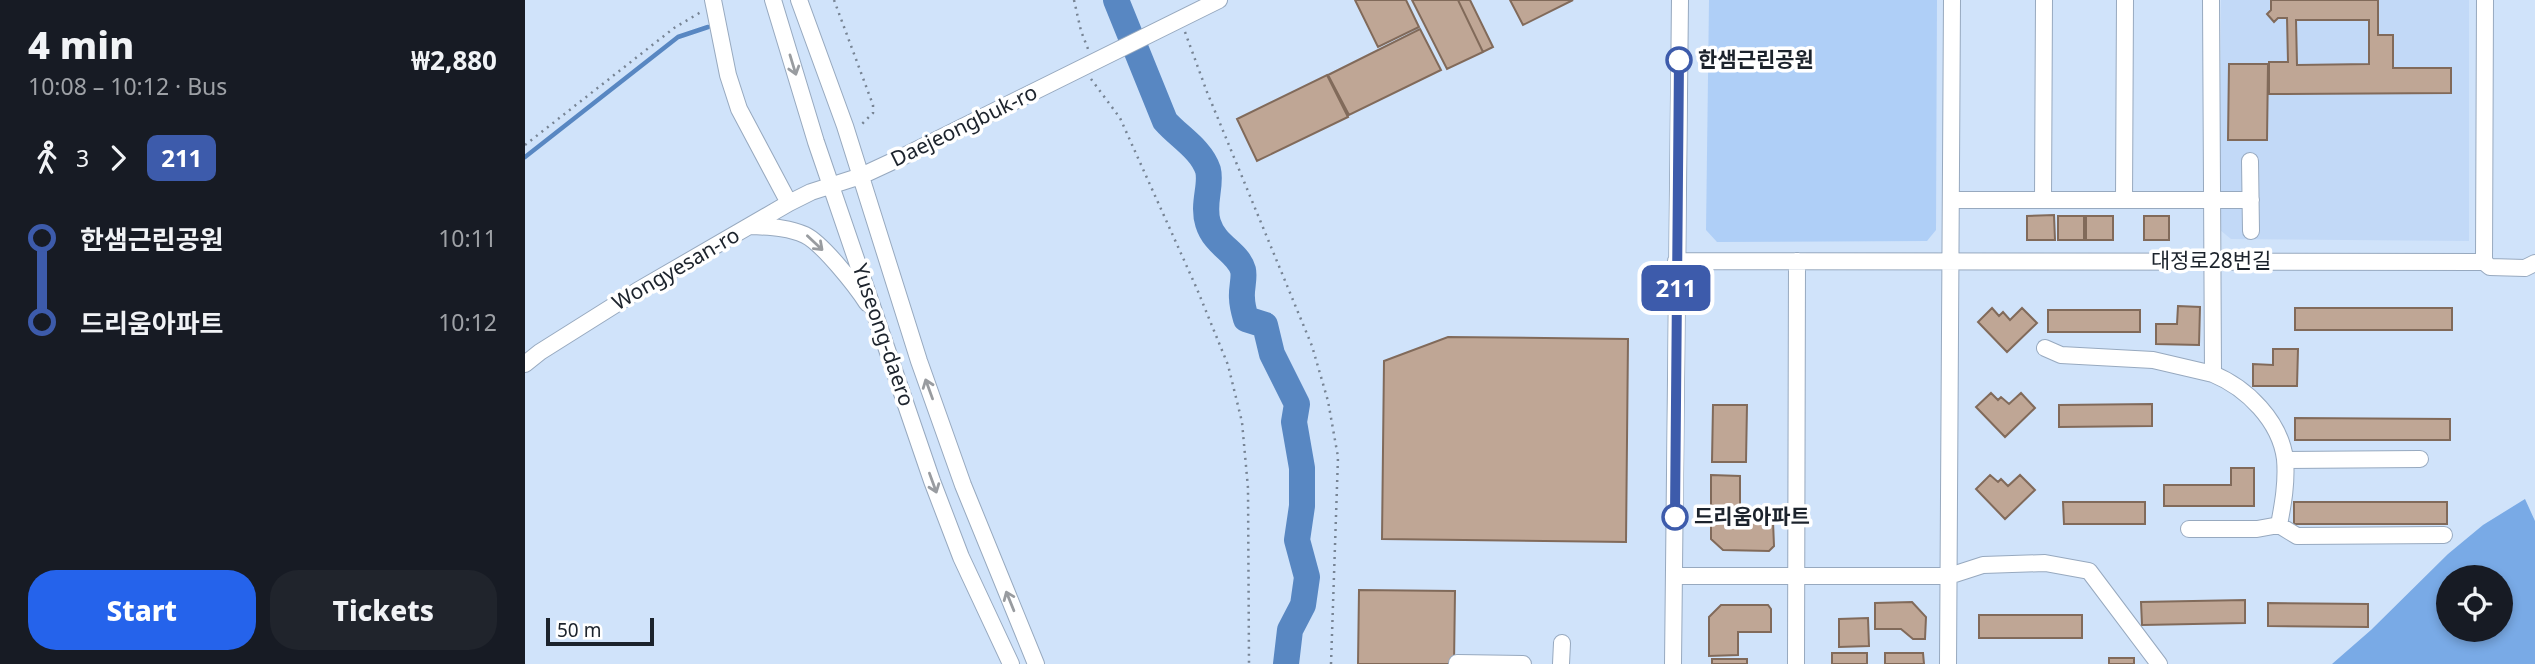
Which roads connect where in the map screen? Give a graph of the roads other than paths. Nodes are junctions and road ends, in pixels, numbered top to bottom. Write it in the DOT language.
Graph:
graph roads {
  1 [pos="773,0"];
  2 [pos="799,0"];
  3 [pos="1219,0"];
  4 [pos="1680,0"];
  5 [pos="1952,0"];
  6 [pos="2044,0"];
  7 [pos="2125,0"];
  8 [pos="2211,0"];
  9 [pos="2485,0"];
  10 [pos="713,2"];
  11 [pos="2251,161"];
  12 [pos="861,176"];
  13 [pos="832,186"];
  14 [pos="2211,199"];
  15 [pos="1951,200"];
  16 [pos="2043,200"];
  17 [pos="2124,200"];
  18 [pos="2251,200"];
  19 [pos="789,203"];
  20 [pos="751,226"];
  21 [pos="2251,231"];
  22 [pos="1676,261"];
  23 [pos="1797,261"];
  24 [pos="1950,261"];
  25 [pos="2212,261"];
  26 [pos="2484,262"];
  27 [pos="2535,263"];
  28 [pos="877,316"];
  29 [pos="2045,348"];
  30 [pos="525,364"];
  31 [pos="2213,373"];
  32 [pos="2420,459"];
  33 [pos="2285,460"];
  34 [pos="2279,526"];
  35 [pos="2189,529"];
  36 [pos="2444,535"];
  37 [pos="1674,576"];
  38 [pos="1796,576"];
  39 [pos="1949,576"];
  40 [pos="1562,643"];
  41 [pos="1457,663"];
  42 [pos="1476,663"];
  43 [pos="1011,664"];
  44 [pos="1037,664"];
  45 [pos="1523,664"];
  46 [pos="1562,664"];
  47 [pos="1673,664"];
  48 [pos="1796,664"];
  49 [pos="1948,664"];
  50 [pos="2159,664"];
  1 -- 13 [label="street, Yuseong-daero, one-way"];
  2 -- 12 [label="street, Yuseong-daero"];
  3 -- 12 [label="street, Daejeongbuk-ro"];
  4 -- 22 [label="street"];
  5 -- 15 [label="street"];
  6 -- 16 [label="street"];
  7 -- 17 [label="street"];
  8 -- 14 [label="street"];
  9 -- 26 [label="street"];
  10 -- 19 [label="street"];
  11 -- 18 [label="street"];
  12 -- 13 [label="street, Daejeongbuk-ro"];
  44 -- 12 [label="street, Yuseong-daero, one-way"];
  13 -- 19 [label="street, Wongyesan-ro"];
  13 -- 28 [label="street, Yuseong-daero"];
  14 -- 17 [label="street"];
  14 -- 18 [label="street"];
  14 -- 25 [label="street"];
  15 -- 16 [label="street"];
  15 -- 24 [label="street"];
  16 -- 17 [label="street"];
  18 -- 21 [label="street"];
  19 -- 20 [label="street, Wongyesan-ro"];
  20 -- 28 [label="street, one-way"];
  20 -- 30 [label="street, Wongyesan-ro"];
  22 -- 23 [label="street, 대정로28번길"];
  22 -- 37 [label="street"];
  23 -- 24 [label="street, 대정로28번길"];
  23 -- 38 [label="street"];
  24 -- 25 [label="street, 대정로28번길"];
  24 -- 39 [label="street"];
  25 -- 26 [label="street, 대정로28번길"];
  25 -- 31 [label="street"];
  26 -- 27 [label="street, 대정로28번길"];
  28 -- 43 [label="street, Yuseong-daero, one-way"];
  29 -- 31 [label="street"];
  31 -- 33 [label="street"];
  32 -- 33 [label="street"];
  33 -- 34 [label="street"];
  34 -- 35 [label="street"];
  34 -- 36 [label="street"];
  37 -- 38 [label="street"];
  37 -- 47 [label="street"];
  38 -- 39 [label="street"];
  38 -- 48 [label="street"];
  39 -- 49 [label="street"];
  39 -- 50 [label="street"];
  40 -- 46 [label="street"];
  41 -- 42 [label="street"];
  42 -- 45 [label="street"];
}
